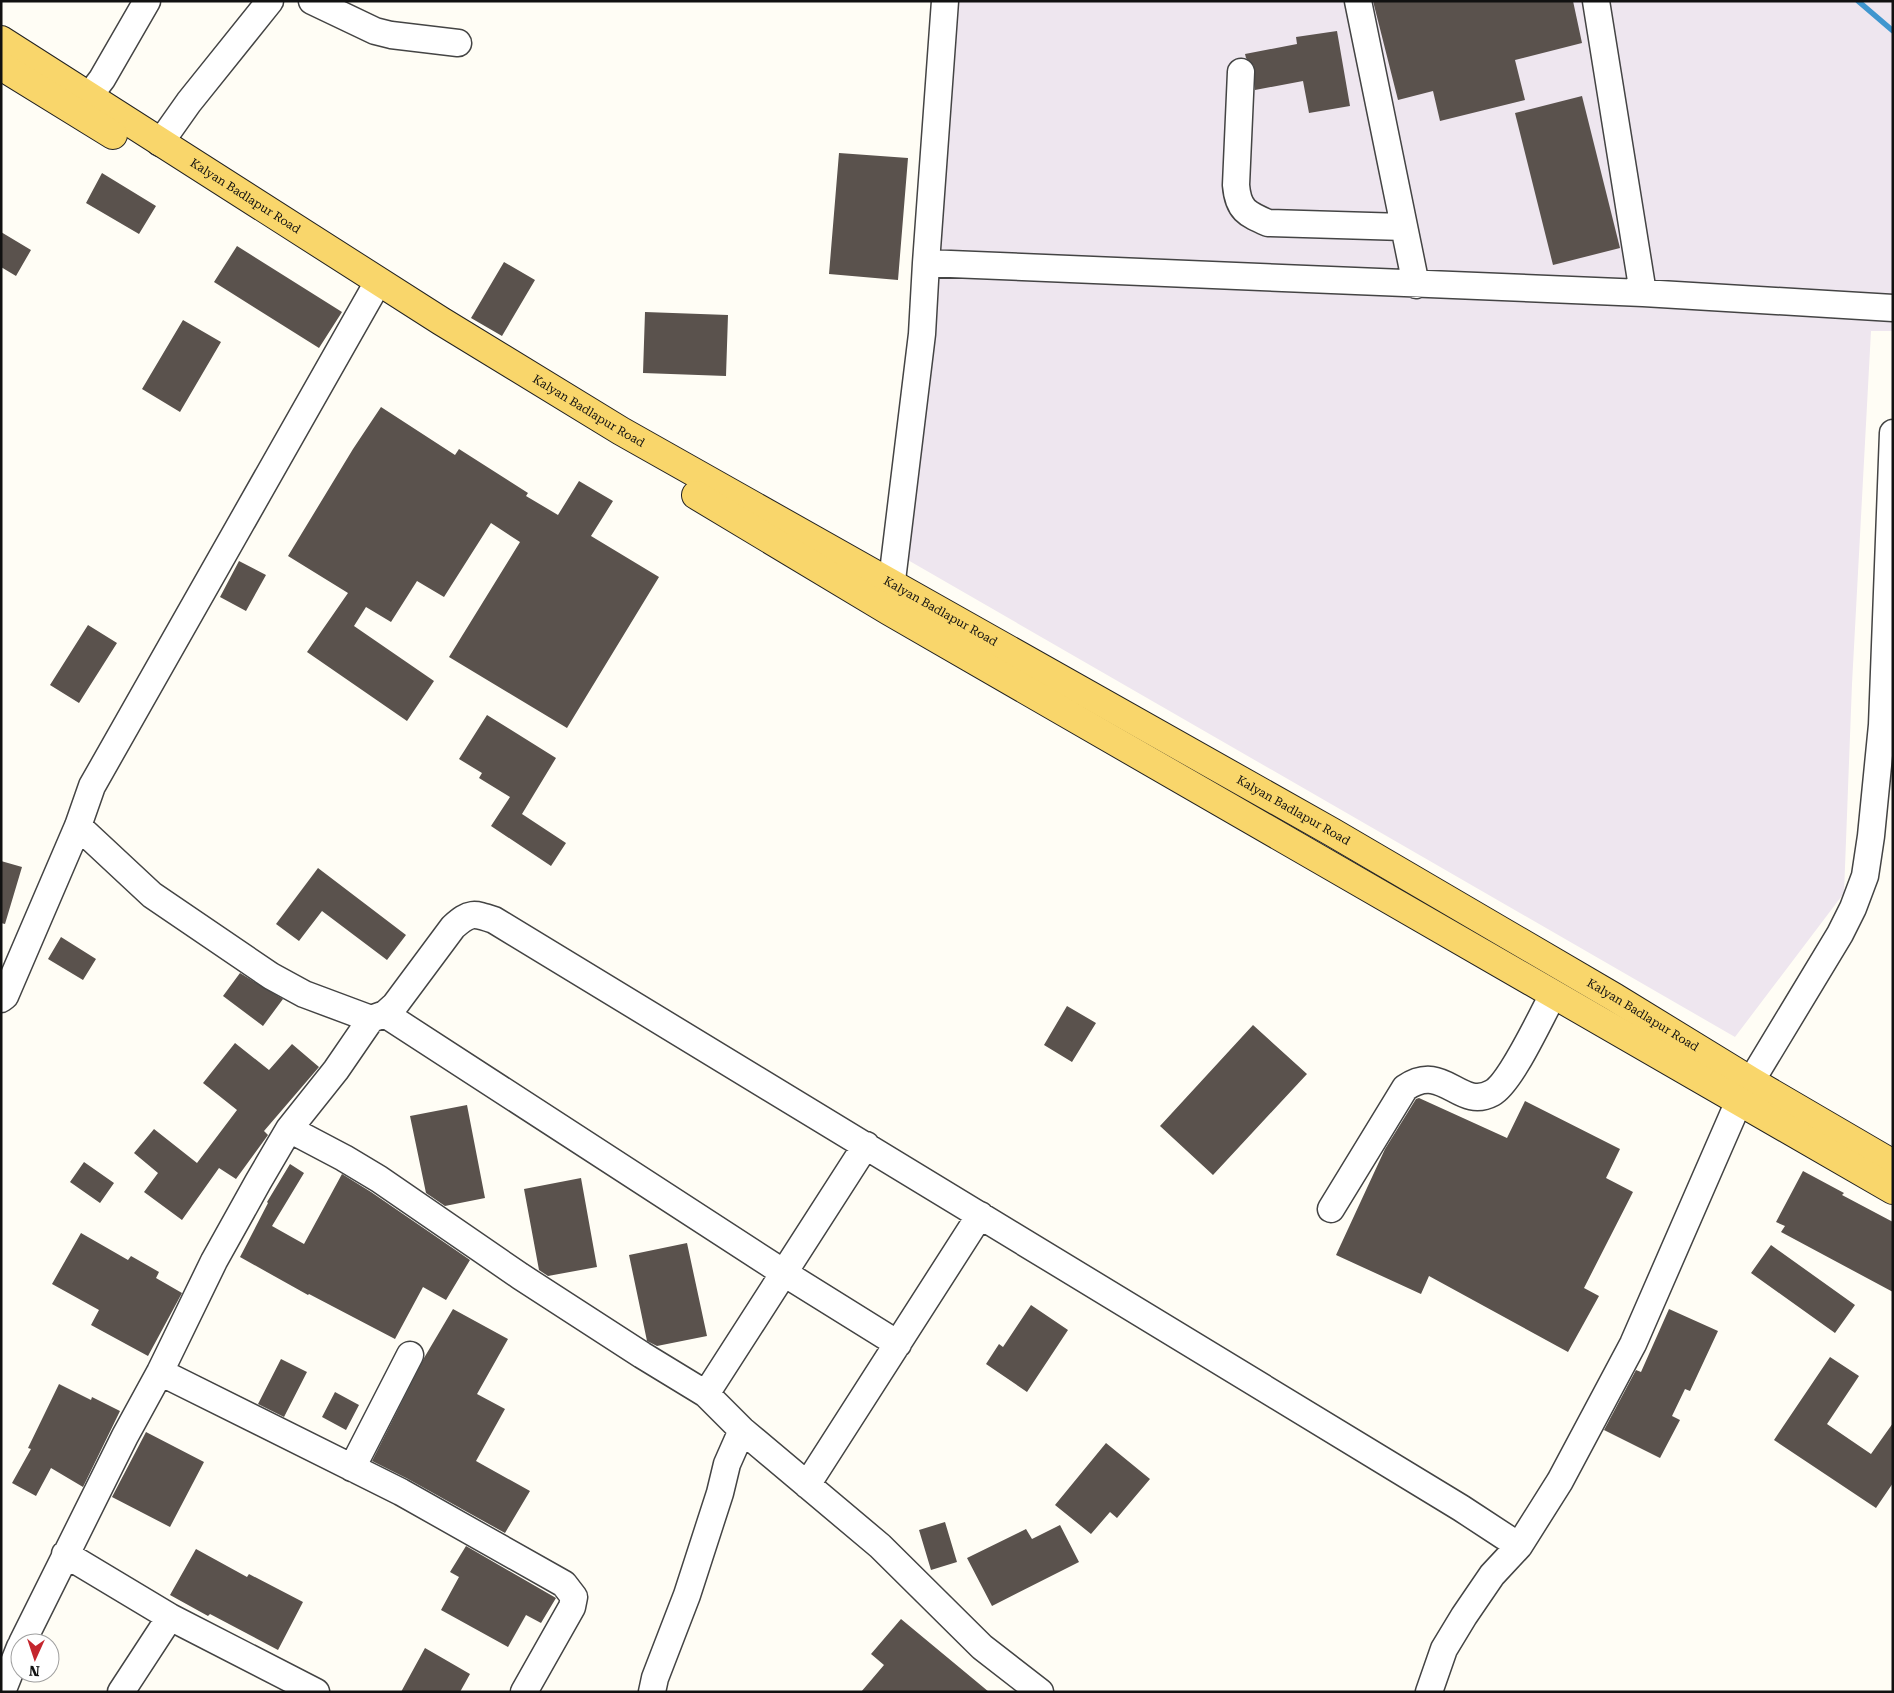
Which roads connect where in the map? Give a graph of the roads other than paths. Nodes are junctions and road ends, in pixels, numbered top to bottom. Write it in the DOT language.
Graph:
graph roads {
  1 [pos="147,1"];
  2 [pos="270,1"];
  3 [pos="312,1"];
  4 [pos="946,1"];
  5 [pos="1358,1"];
  6 [pos="1596,1"];
  7 [pos="1,40"];
  8 [pos="458,43"];
  9 [pos="1,66"];
  10 [pos="1240,72"];
  11 [pos="83,105"];
  12 [pos="160,143"];
  13 [pos="1404,227"];
  14 [pos="926,263"];
  15 [pos="1416,285"];
  16 [pos="374,289"];
  17 [pos="1642,294"];
  18 [pos="1893,308"];
  19 [pos="1893,433"];
  20 [pos="892,584"];
  21 [pos="889,611"];
  22 [pos="1887,728"];
  23 [pos="78,826"];
  24 [pos="1553,995"];
  25 [pos="1,1000"];
  26 [pos="378,1017"];
  27 [pos="1745,1091"];
  28 [pos="289,1129"];
  29 [pos="866,1146"];
  30 [pos="1893,1164"];
  31 [pos="1893,1190"];
  32 [pos="1331,1209"];
  33 [pos="980,1215"];
  34 [pos="784,1273"];
  35 [pos="898,1344"];
  36 [pos="410,1355"];
  37 [pos="160,1372"];
  38 [pos="706,1394"];
  39 [pos="742,1430"];
  40 [pos="352,1468"];
  41 [pos="807,1485"];
  42 [pos="1519,1546"];
  43 [pos="65,1554"];
  44 [pos="170,1617"];
  45 [pos="27,1633"];
  46 [pos="10,1672"];
  47 [pos="2,1692"];
  48 [pos="121,1692"];
  49 [pos="316,1692"];
  50 [pos="524,1692"];
  51 [pos="652,1692"];
  52 [pos="1040,1692"];
  53 [pos="1429,1692"];
  1 -- 11 [label="street"];
  2 -- 12 [label="street"];
  3 -- 8 [label="street"];
  4 -- 14 [label="street"];
  5 -- 13 [label="street"];
  6 -- 17 [label="street"];
  7 -- 11 [label="main road, Kalyan Badlapur Road"];
  9 -- 11 [label="main road, Kalyan Badlapur Road"];
  10 -- 13 [label="street"];
  11 -- 12 [label="main road, Kalyan Badlapur Road"];
  11 -- 16 [label="main road, Kalyan Badlapur Road"];
  12 -- 16 [label="main road, Kalyan Badlapur Road"];
  13 -- 15 [label="street"];
  14 -- 15 [label="street"];
  14 -- 20 [label="street"];
  15 -- 17 [label="street"];
  16 -- 20 [label="main road, Kalyan Badlapur Road"];
  16 -- 21 [label="main road, Kalyan Badlapur Road"];
  16 -- 23 [label="street"];
  17 -- 18 [label="street"];
  19 -- 22 [label="street"];
  20 -- 21 [label="street"];
  20 -- 27 [label="main road, Kalyan Badlapur Road"];
  21 -- 24 [label="main road, Kalyan Badlapur Road"];
  22 -- 27 [label="street"];
  23 -- 25 [label="street"];
  23 -- 26 [label="street"];
  24 -- 27 [label="main road, Kalyan Badlapur Road"];
  24 -- 32 [label="street"];
  26 -- 28 [label="street"];
  26 -- 29 [label="street"];
  26 -- 34 [label="street"];
  27 -- 30 [label="main road, Kalyan Badlapur Road"];
  27 -- 31 [label="main road, Kalyan Badlapur Road"];
  27 -- 42 [label="street"];
  28 -- 37 [label="street"];
  28 -- 38 [label="street"];
  29 -- 33 [label="street"];
  29 -- 34 [label="street"];
  33 -- 35 [label="street"];
  33 -- 42 [label="street"];
  34 -- 35 [label="street"];
  34 -- 38 [label="street"];
  35 -- 41 [label="street"];
  36 -- 40 [label="street"];
  37 -- 40 [label="street"];
  37 -- 43 [label="street"];
  38 -- 39 [label="street"];
  39 -- 41 [label="street"];
  39 -- 51 [label="street"];
  40 -- 50 [label="street"];
  41 -- 52 [label="street"];
  42 -- 53 [label="street"];
  43 -- 44 [label="street"];
  43 -- 45 [label="street"];
  44 -- 48 [label="street"];
  44 -- 49 [label="street"];
  46 -- 47 [label="street"];
}
